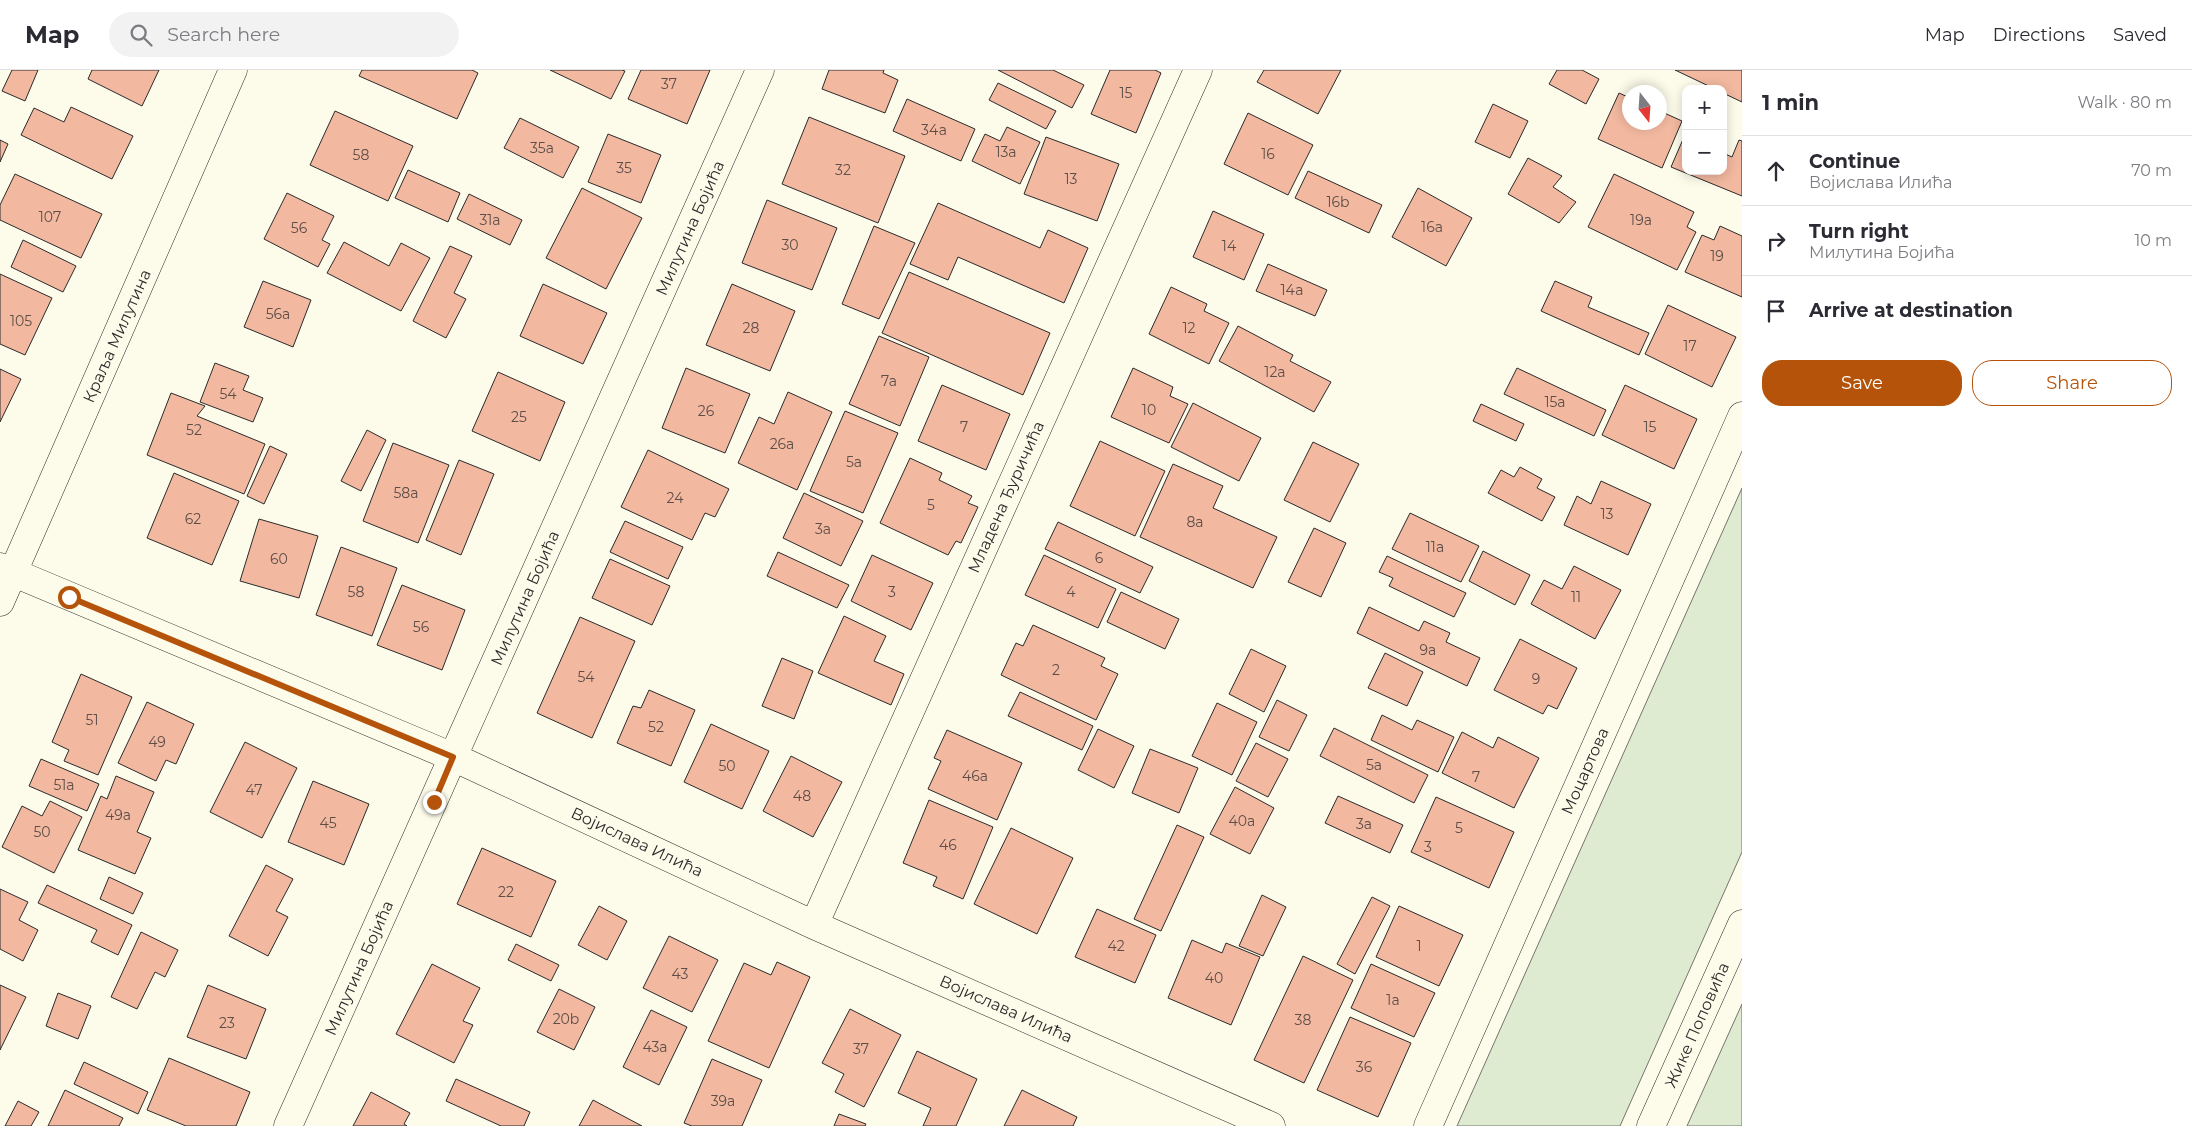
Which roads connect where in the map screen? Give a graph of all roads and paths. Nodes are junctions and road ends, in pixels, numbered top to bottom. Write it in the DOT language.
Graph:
graph roads {
  1 [pos="233,70"];
  2 [pos="760,70"];
  3 [pos="1198,70"];
  4 [pos="1742,416"];
  5 [pos="7,570"];
  6 [pos="0,602"];
  7 [pos="453,757"];
  8 [pos="1742,924"];
  9 [pos="814,925"];
  10 [pos="288,1126"];
  11 [pos="1271,1126"];
  12 [pos="1428,1126"];
  13 [pos="1651,1126"];
  1 -- 5 [label="street, Краља Милутина"];
  2 -- 7 [label="street, Милутина Бојића"];
  3 -- 9 [label="street, Младена Ђуричића"];
  4 -- 12 [label="street, Моцартова"];
  5 -- 6 [label="street, Краља Милутина"];
  5 -- 7 [label="street, Војислава Илића"];
  7 -- 9 [label="street, Војислава Илића"];
  7 -- 10 [label="street, Милутина Бојића"];
  8 -- 13 [label="street, Жике Поповића"];
  9 -- 11 [label="street, Војислава Илића"];
}
